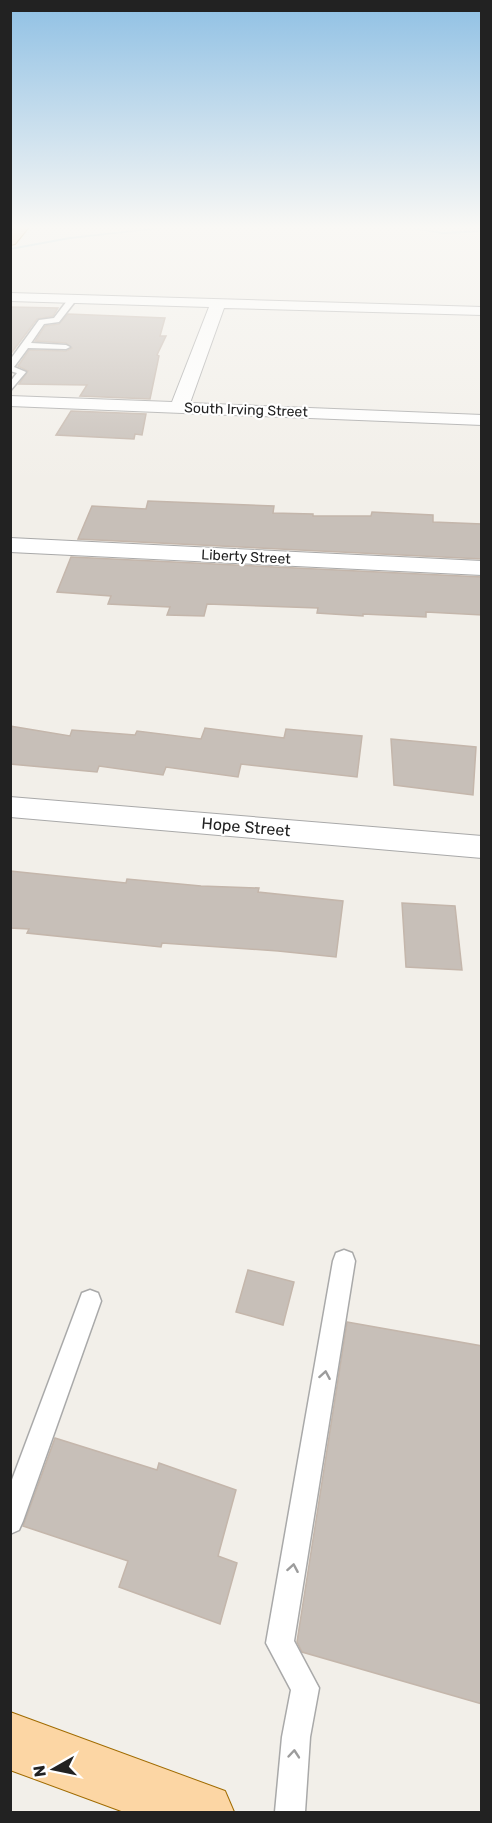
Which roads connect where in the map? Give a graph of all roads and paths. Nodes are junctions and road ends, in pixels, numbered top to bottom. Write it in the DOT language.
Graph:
graph roads {
  1 [pos="62,313"];
  2 [pos="215,313"];
  3 [pos="25,345"];
  4 [pos="66,347"];
  5 [pos="10,367"];
  6 [pos="12,400"];
  7 [pos="179,408"];
  8 [pos="482,420"];
  9 [pos="10,545"];
  10 [pos="482,568"];
  11 [pos="10,807"];
  12 [pos="482,847"];
  13 [pos="344,1262"];
  14 [pos="90,1301"];
  15 [pos="10,1521"];
  16 [pos="10,1741"];
  17 [pos="204,1812"];
  18 [pos="290,1812"];
  1 -- 3 [label="lane"];
  2 -- 7 [label="street"];
  3 -- 4 [label="lane"];
  3 -- 5 [label="lane"];
  5 -- 6 [label="lane"];
  6 -- 7 [label="street, South Irving Street"];
  7 -- 8 [label="street, South Irving Street"];
  9 -- 10 [label="street, Liberty Street"];
  11 -- 12 [label="street, Hope Street"];
  18 -- 13 [label="lane, one-way"];
  14 -- 15 [label="lane"];
  16 -- 17 [label="main road"];
}
